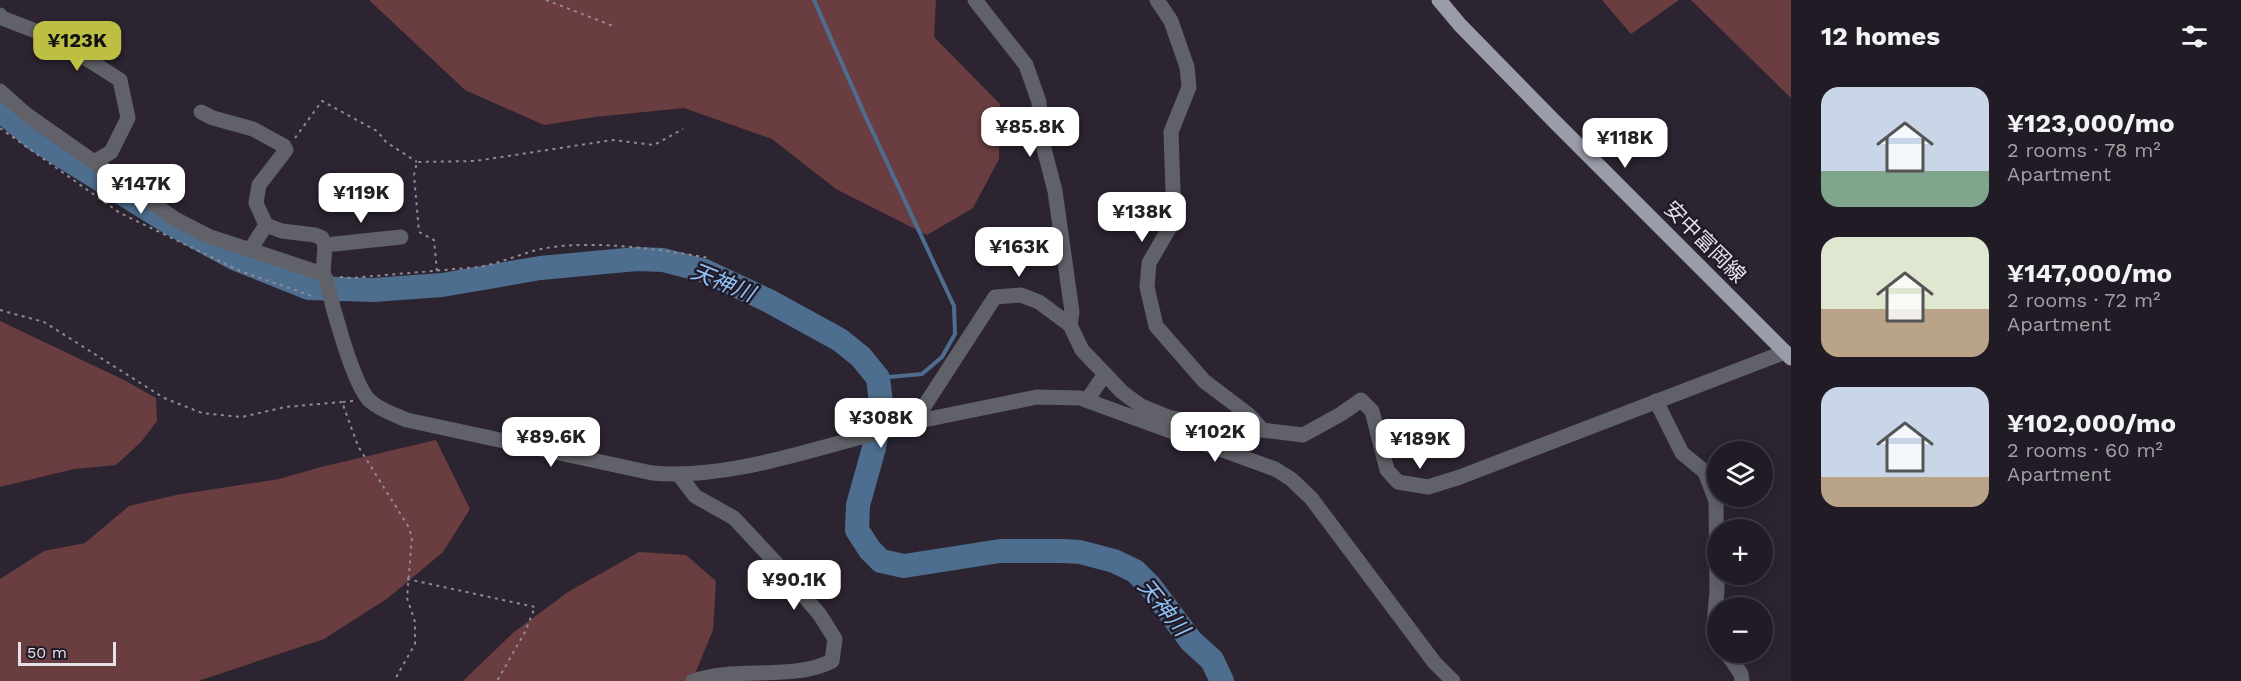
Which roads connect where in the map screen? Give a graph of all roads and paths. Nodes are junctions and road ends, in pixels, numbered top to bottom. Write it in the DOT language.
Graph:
graph roads {
  1 [pos="546,0"];
  2 [pos="975,0"];
  3 [pos="1157,0"];
  4 [pos="1439,0"];
  5 [pos="0,15"];
  6 [pos="613,26"];
  7 [pos="0,91"];
  8 [pos="201,112"];
  9 [pos="683,129"];
  10 [pos="286,150"];
  11 [pos="94,162"];
  12 [pos="417,162"];
  13 [pos="266,225"];
  14 [pos="401,237"];
  15 [pos="325,245"];
  16 [pos="250,250"];
  17 [pos="709,258"];
  18 [pos="437,271"];
  19 [pos="325,277"];
  20 [pos="0,310"];
  21 [pos="1070,326"];
  22 [pos="1788,355"];
  23 [pos="1106,374"];
  24 [pos="368,399"];
  25 [pos="1087,400"];
  26 [pos="1656,401"];
  27 [pos="342,402"];
  28 [pos="914,422"];
  29 [pos="1262,430"];
  30 [pos="679,475"];
  31 [pos="407,579"];
  32 [pos="1717,597"];
  33 [pos="1734,663"];
  34 [pos="394,681"];
  35 [pos="497,681"];
  36 [pos="693,681"];
  37 [pos="1453,681"];
  38 [pos="1742,681"];
  1 -- 6 [label="path"];
  2 -- 21 [label="street"];
  3 -- 29 [label="street"];
  4 -- 22 [label="main road, 安中富岡線"];
  5 -- 11 [label="street"];
  7 -- 11 [label="street"];
  8 -- 10 [label="street"];
  9 -- 12 [label="path"];
  10 -- 12 [label="path"];
  10 -- 13 [label="street"];
  11 -- 16 [label="street"];
  12 -- 18 [label="path"];
  13 -- 15 [label="street"];
  13 -- 16 [label="street"];
  14 -- 15 [label="street"];
  15 -- 19 [label="street"];
  16 -- 19 [label="street"];
  17 -- 18 [label="path"];
  18 -- 19 [label="path"];
  19 -- 24 [label="street"];
  20 -- 27 [label="path"];
  21 -- 23 [label="street"];
  21 -- 28 [label="street"];
  22 -- 26 [label="street"];
  23 -- 25 [label="street"];
  23 -- 29 [label="street"];
  24 -- 27 [label="path"];
  24 -- 30 [label="street"];
  25 -- 28 [label="street"];
  25 -- 37 [label="street"];
  26 -- 29 [label="street"];
  26 -- 32 [label="street"];
  27 -- 31 [label="path"];
  28 -- 30 [label="street"];
  30 -- 36 [label="street"];
  31 -- 34 [label="path"];
  31 -- 35 [label="path"];
  33 -- 38 [label="street"];
}
